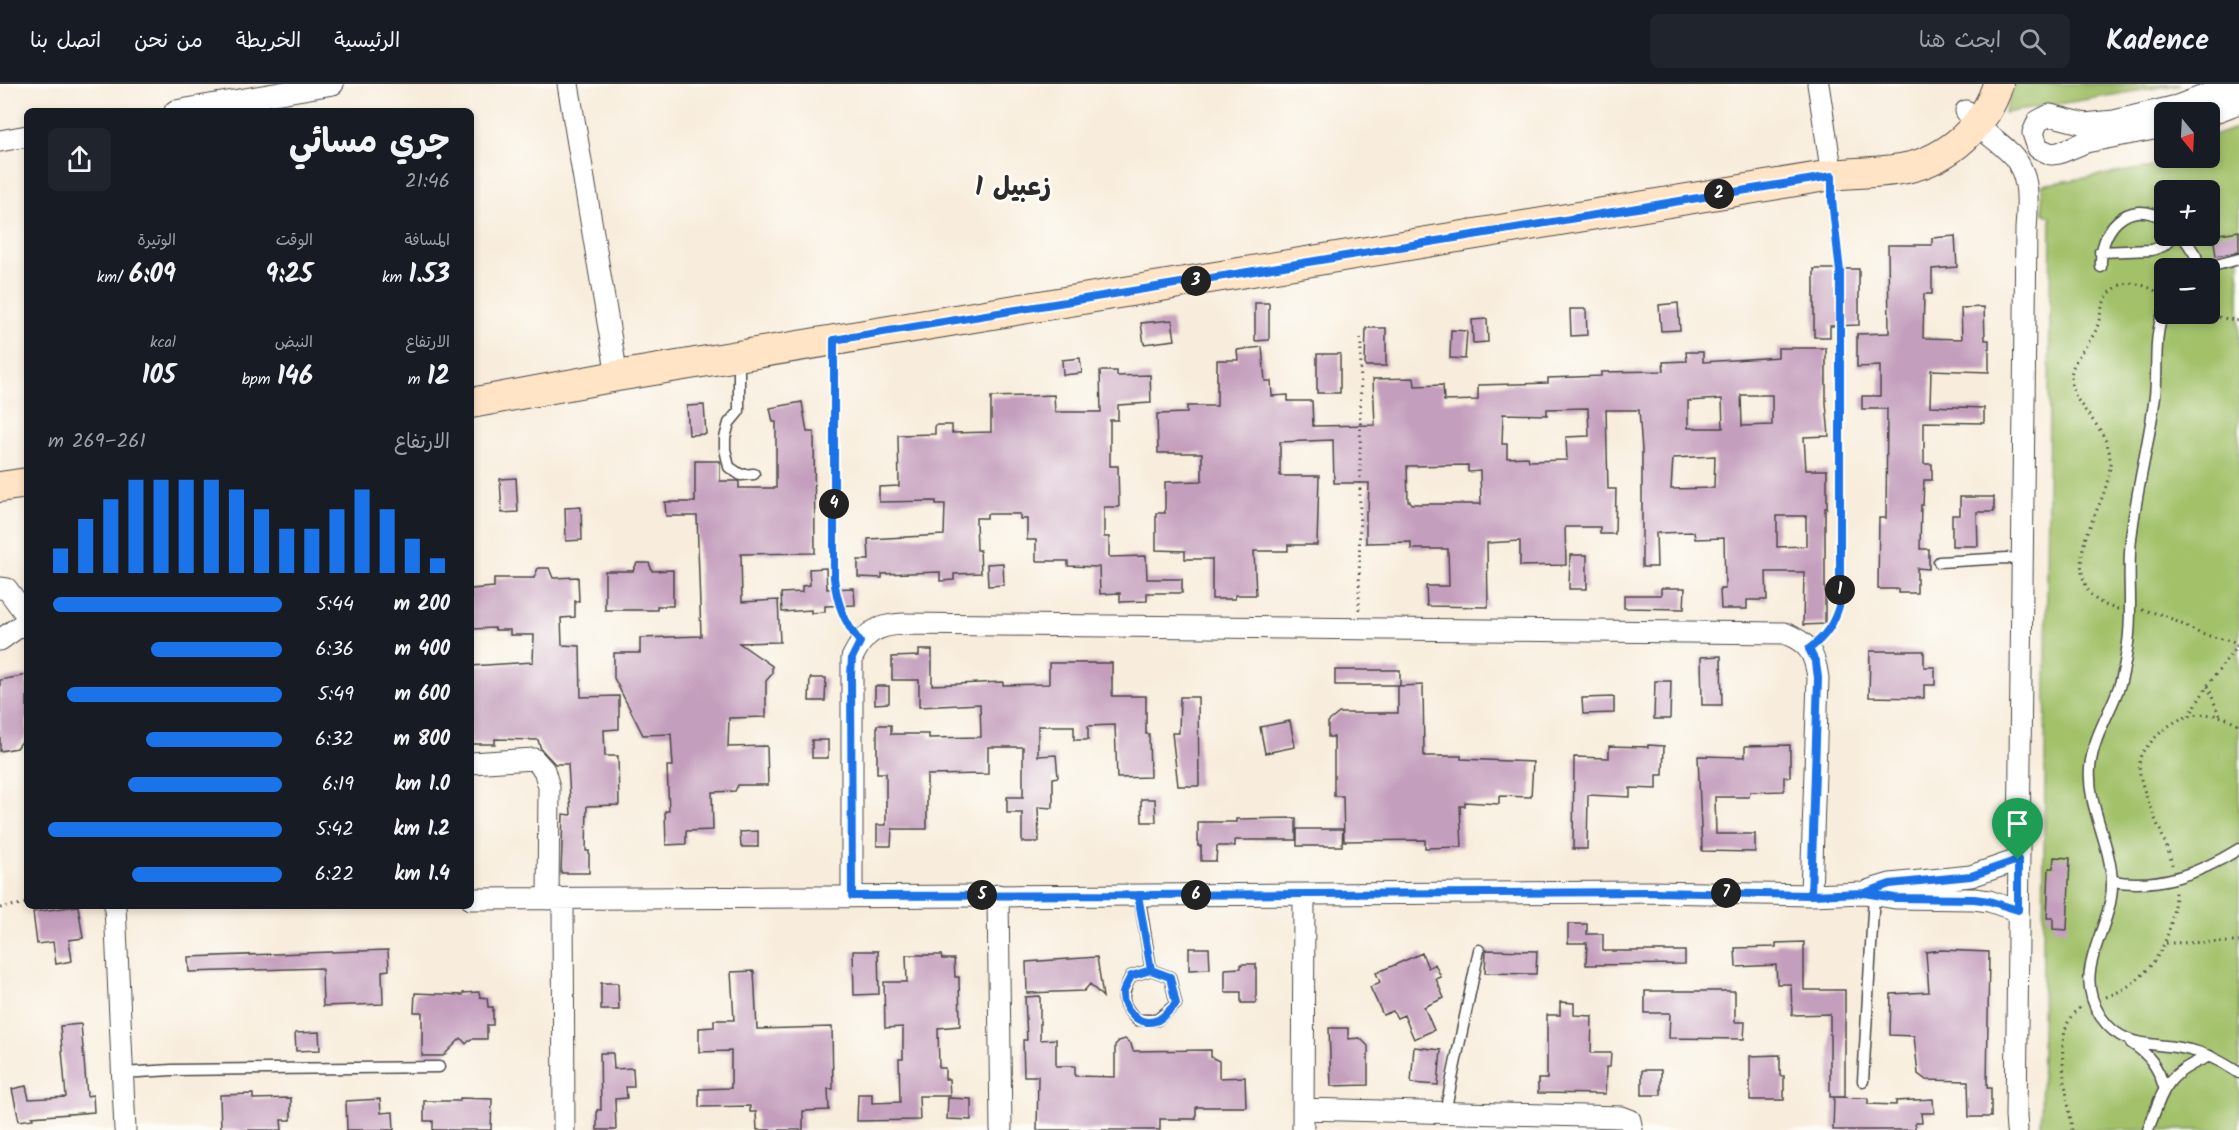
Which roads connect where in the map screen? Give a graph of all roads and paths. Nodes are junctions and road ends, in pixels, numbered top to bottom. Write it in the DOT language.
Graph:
graph roads {
  1 [pos="333,84"];
  2 [pos="568,84"];
  3 [pos="1818,84"];
  4 [pos="1980,84"];
  5 [pos="1998,84"];
  6 [pos="2235,84"];
  7 [pos="2188,102"];
  8 [pos="2239,103"];
  9 [pos="193,108"];
  10 [pos="2220,110"];
  11 [pos="2154,112"];
  12 [pos="1971,118"];
  13 [pos="2154,129"];
  14 [pos="24,137"];
  15 [pos="0,141"];
  16 [pos="1832,176"];
  17 [pos="2154,213"];
  18 [pos="2163,246"];
  19 [pos="2100,252"];
  20 [pos="2239,259"];
  21 [pos="2220,264"];
  22 [pos="2101,267"];
  23 [pos="2154,290"];
  24 [pos="2220,318"];
  25 [pos="2239,321"];
  26 [pos="2161,324"];
  27 [pos="1361,339"];
  28 [pos="834,340"];
  29 [pos="739,356"];
  30 [pos="617,376"];
  31 [pos="474,402"];
  32 [pos="754,474"];
  33 [pos="24,483"];
  34 [pos="0,487"];
  35 [pos="2022,560"];
  36 [pos="1939,562"];
  37 [pos="0,588"];
  38 [pos="2131,611"];
  39 [pos="24,614"];
  40 [pos="24,621"];
  41 [pos="1359,628"];
  42 [pos="0,640"];
  43 [pos="860,642"];
  44 [pos="2239,643"];
  45 [pos="1809,649"];
  46 [pos="2208,685"];
  47 [pos="2219,715"];
  48 [pos="2189,716"];
  49 [pos="2239,725"];
  50 [pos="474,764"];
  51 [pos="2239,849"];
  52 [pos="2018,860"];
  53 [pos="2175,879"];
  54 [pos="2112,881"];
  55 [pos="1869,894"];
  56 [pos="998,895"];
  57 [pos="1138,895"];
  58 [pos="1304,895"];
  59 [pos="1811,895"];
  60 [pos="852,896"];
  61 [pos="474,899"];
  62 [pos="556,899"];
  63 [pos="24,904"];
  64 [pos="0,908"];
  65 [pos="115,909"];
  66 [pos="2018,910"];
  67 [pos="2239,942"];
  68 [pos="2166,943"];
  69 [pos="1479,950"];
  70 [pos="1151,970"];
  71 [pos="2093,1001"];
  72 [pos="2130,1042"];
  73 [pos="2210,1056"];
  74 [pos="439,1067"];
  75 [pos="122,1073"];
  76 [pos="2239,1073"];
  77 [pos="1863,1081"];
  78 [pos="2164,1087"];
  79 [pos="1303,1109"];
  80 [pos="1445,1112"];
  81 [pos="2015,1125"];
  82 [pos="125,1130"];
  83 [pos="564,1130"];
  84 [pos="1001,1130"];
  85 [pos="1303,1130"];
  86 [pos="1632,1130"];
  87 [pos="2072,1130"];
  88 [pos="2148,1130"];
  1 -- 9 [label="street"];
  2 -- 30 [label="street"];
  3 -- 16 [label="street"];
  4 -- 12 [label="street"];
  5 -- 12 [label="street"];
  6 -- 7 [label="street"];
  8 -- 10 [label="street"];
  11 -- 13 [label="street"];
  12 -- 16 [label="street"];
  12 -- 35 [label="street"];
  14 -- 15 [label="street"];
  16 -- 28 [label="street"];
  16 -- 45 [label="path"];
  17 -- 19 [label="lane"];
  18 -- 19 [label="lane"];
  19 -- 22 [label="lane"];
  20 -- 21 [label="lane"];
  23 -- 38 [label="path"];
  24 -- 25 [label="path"];
  26 -- 38 [label="lane"];
  27 -- 41 [label="path"];
  28 -- 29 [label="street"];
  28 -- 43 [label="path"];
  29 -- 30 [label="street"];
  29 -- 32 [label="lane"];
  30 -- 31 [label="street"];
  33 -- 34 [label="street"];
  35 -- 36 [label="lane"];
  35 -- 52 [label="street"];
  37 -- 39 [label="street"];
  38 -- 44 [label="path"];
  38 -- 54 [label="lane"];
  40 -- 42 [label="street"];
  41 -- 43 [label="street"];
  41 -- 45 [label="street"];
  43 -- 60 [label="street"];
  44 -- 46 [label="path"];
  45 -- 59 [label="street"];
  46 -- 47 [label="path"];
  46 -- 48 [label="path"];
  47 -- 48 [label="path"];
  47 -- 49 [label="path"];
  48 -- 53 [label="path"];
  50 -- 62 [label="street"];
  51 -- 53 [label="lane"];
  52 -- 55 [label="street"];
  52 -- 66 [label="street"];
  53 -- 54 [label="lane"];
  53 -- 68 [label="path"];
  54 -- 71 [label="lane"];
  55 -- 59 [label="street"];
  55 -- 66 [label="street"];
  55 -- 77 [label="lane"];
  56 -- 57 [label="street"];
  56 -- 60 [label="street"];
  56 -- 84 [label="street"];
  57 -- 58 [label="street"];
  57 -- 70 [label="lane"];
  58 -- 59 [label="street"];
  58 -- 79 [label="street"];
  60 -- 62 [label="street"];
  61 -- 62 [label="street"];
  62 -- 83 [label="street"];
  63 -- 64 [label="path"];
  65 -- 75 [label="street"];
  66 -- 81 [label="street"];
  67 -- 68 [label="path"];
  68 -- 71 [label="path"];
  69 -- 80 [label="lane"];
  70 -- 70 [label="lane"];
  71 -- 72 [label="lane"];
  71 -- 87 [label="path"];
  72 -- 73 [label="lane"];
  72 -- 78 [label="lane"];
  73 -- 76 [label="lane"];
  73 -- 78 [label="lane"];
  74 -- 75 [label="lane"];
  75 -- 82 [label="street"];
  78 -- 88 [label="lane"];
  79 -- 80 [label="street"];
  79 -- 85 [label="street"];
  80 -- 86 [label="street"];
}
